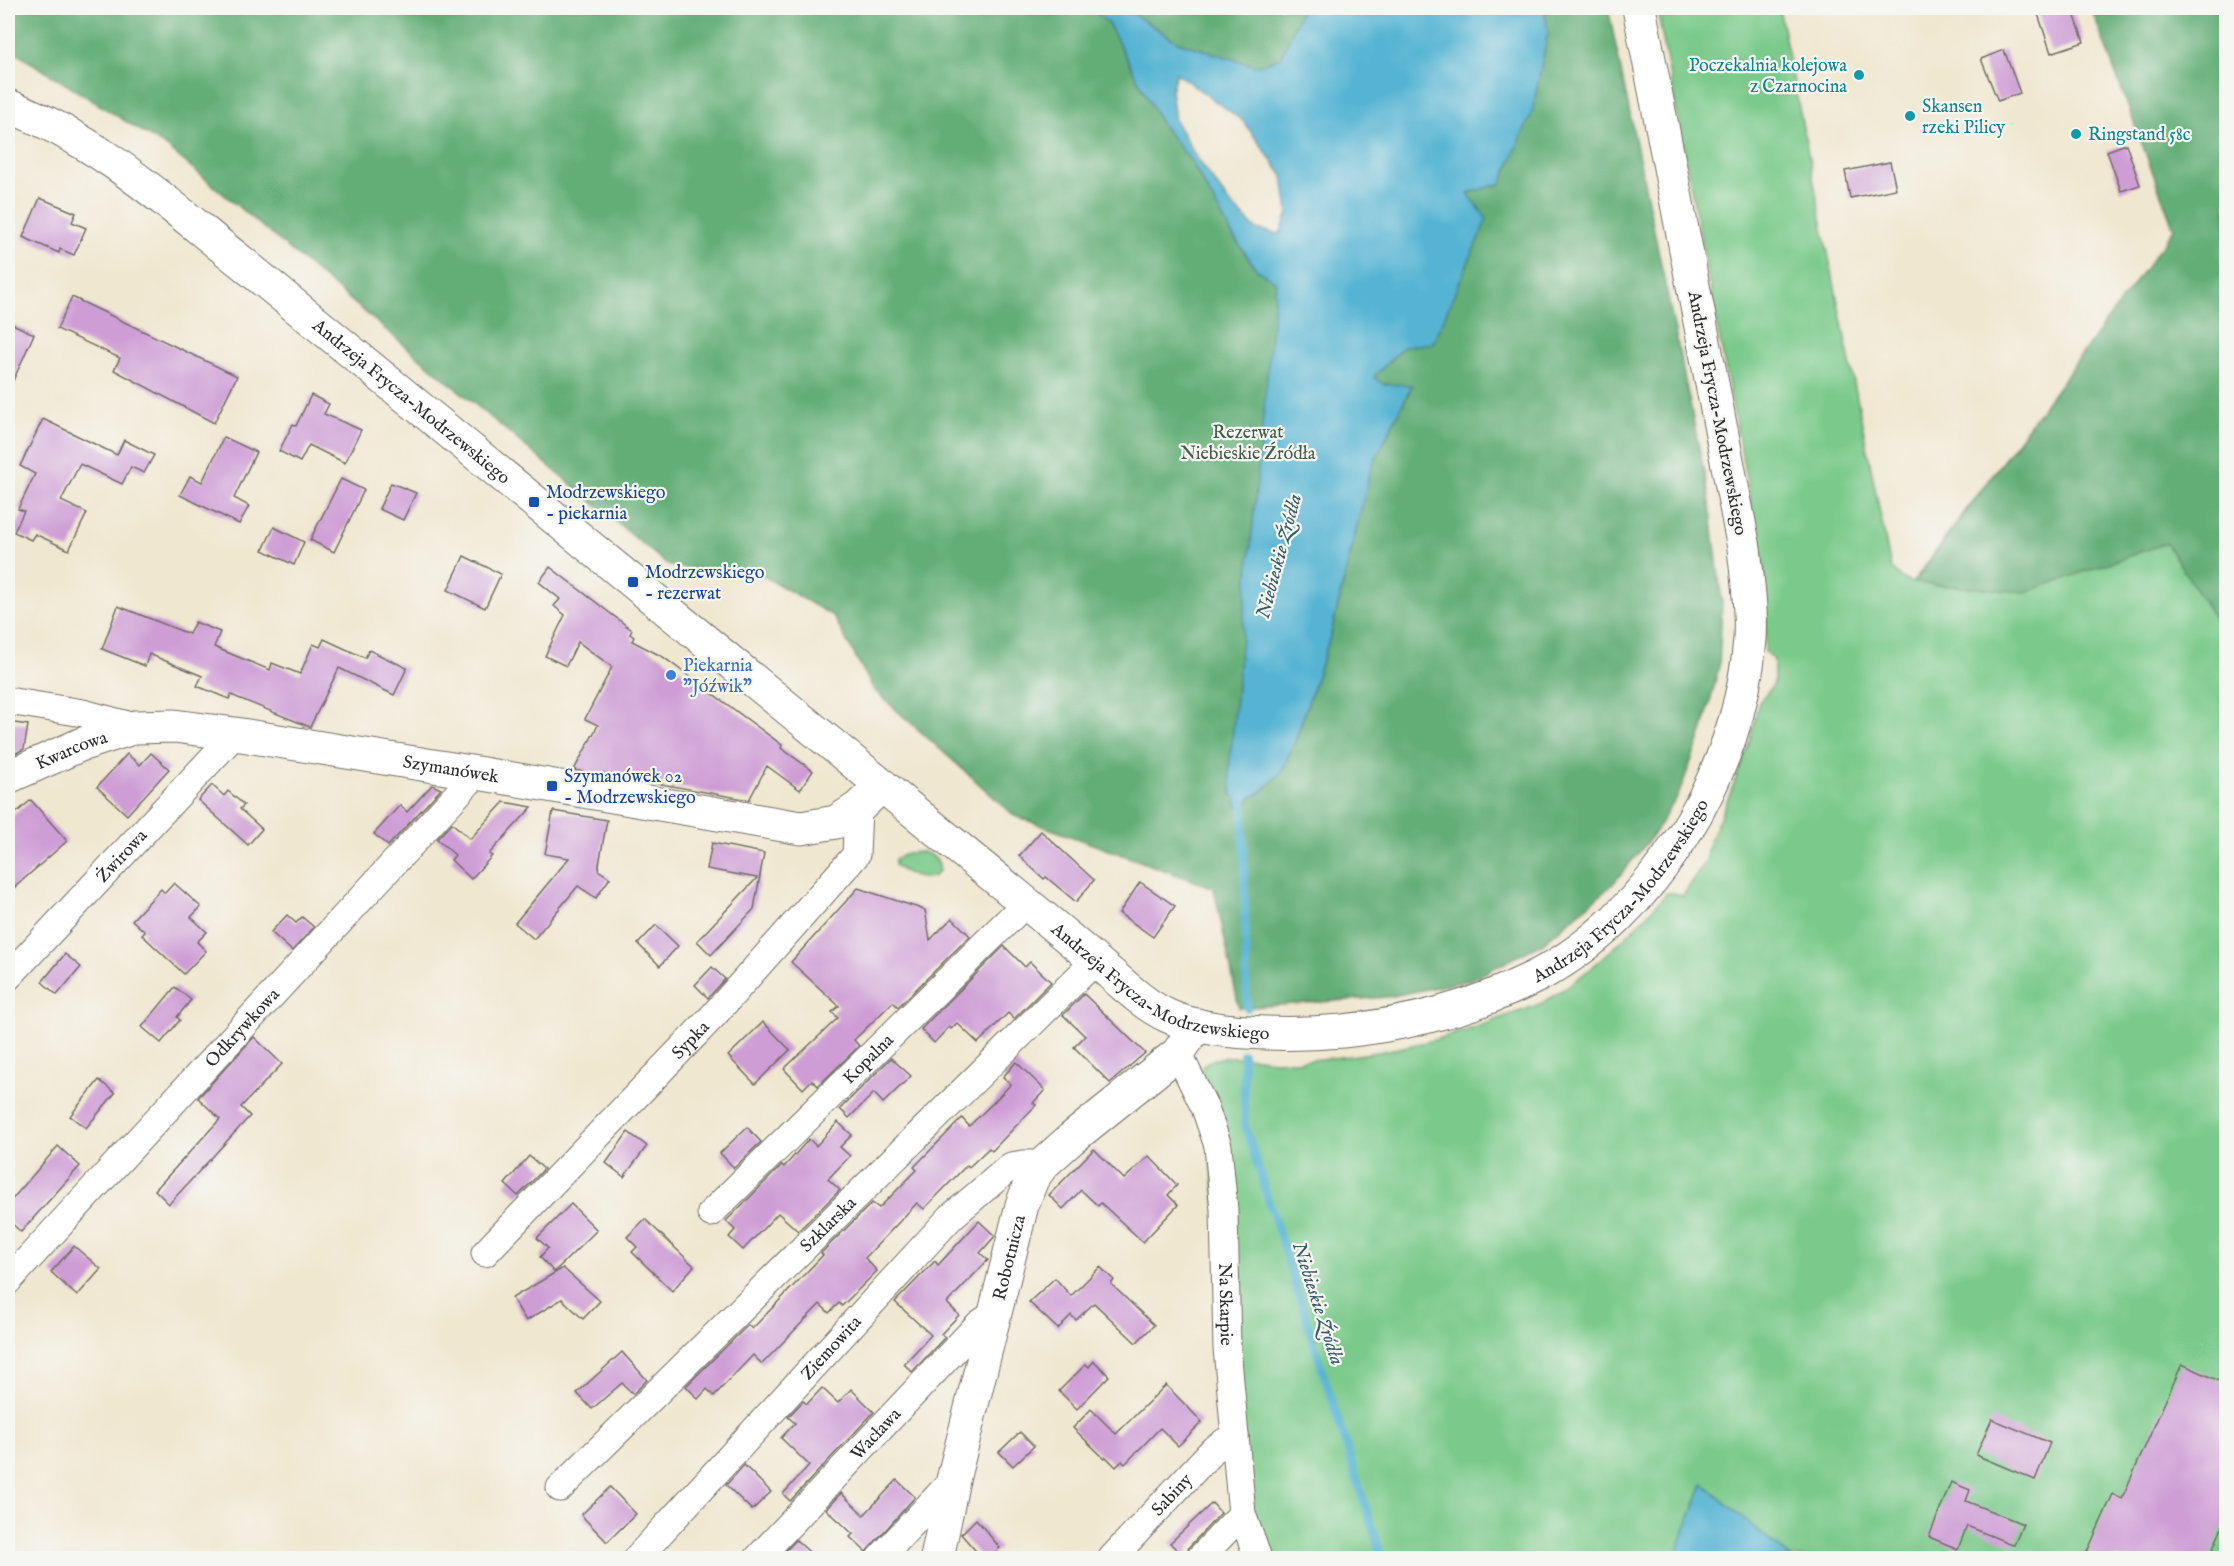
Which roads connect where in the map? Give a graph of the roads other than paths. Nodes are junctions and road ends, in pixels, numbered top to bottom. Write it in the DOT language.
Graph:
graph roads {
  1 [pos="1639,8"];
  2 [pos="8,106"];
  3 [pos="8,701"];
  4 [pos="135,727"];
  5 [pos="235,734"];
  6 [pos="477,773"];
  7 [pos="8,777"];
  8 [pos="882,785"];
  9 [pos="858,808"];
  10 [pos="1026,903"];
  11 [pos="1095,961"];
  12 [pos="8,977"];
  13 [pos="1197,1025"];
  14 [pos="1178,1053"];
  15 [pos="1043,1164"];
  16 [pos="711,1214"];
  17 [pos="485,1253"];
  18 [pos="8,1281"];
  19 [pos="995,1313"];
  20 [pos="1235,1435"];
  21 [pos="953,1480"];
  22 [pos="560,1488"];
  23 [pos="1242,1514"];
  24 [pos="637,1558"];
  25 [pos="758,1558"];
  26 [pos="880,1558"];
  27 [pos="937,1558"];
  28 [pos="1112,1558"];
  29 [pos="1200,1558"];
  30 [pos="1258,1558"];
  1 -- 13 [label="street, Andrzeja Frycza-Modrzewskiego"];
  2 -- 8 [label="street, Andrzeja Frycza-Modrzewskiego"];
  3 -- 4 [label="street, Szymanówek"];
  4 -- 5 [label="street, Szymanówek"];
  4 -- 7 [label="street, Kwarcowa"];
  5 -- 6 [label="street, Szymanówek"];
  5 -- 12 [label="street, Żwirowa"];
  6 -- 9 [label="street, Szymanówek"];
  6 -- 18 [label="street, Odkrywkowa"];
  8 -- 9 [label="street, Szymanówek"];
  8 -- 10 [label="street, Andrzeja Frycza-Modrzewskiego"];
  9 -- 17 [label="street, Sypka"];
  10 -- 11 [label="street, Andrzeja Frycza-Modrzewskiego"];
  10 -- 16 [label="street, Kopalna"];
  11 -- 13 [label="street, Andrzeja Frycza-Modrzewskiego"];
  11 -- 22 [label="street, Szklarska"];
  13 -- 14 [label="street, Robotnicza"];
  14 -- 15 [label="street, Robotnicza"];
  14 -- 20 [label="street, Na Skarpie"];
  15 -- 19 [label="street, Robotnicza"];
  15 -- 24 [label="street, Ziemowita"];
  19 -- 21 [label="street, Robotnicza"];
  19 -- 25 [label="street, Wacława"];
  20 -- 23 [label="street, Na Skarpie"];
  20 -- 28 [label="street, Sabiny"];
  21 -- 26 [label="street"];
  21 -- 27 [label="street, Robotnicza"];
  23 -- 29 [label="street"];
  23 -- 30 [label="street, Na Skarpie"];
}
